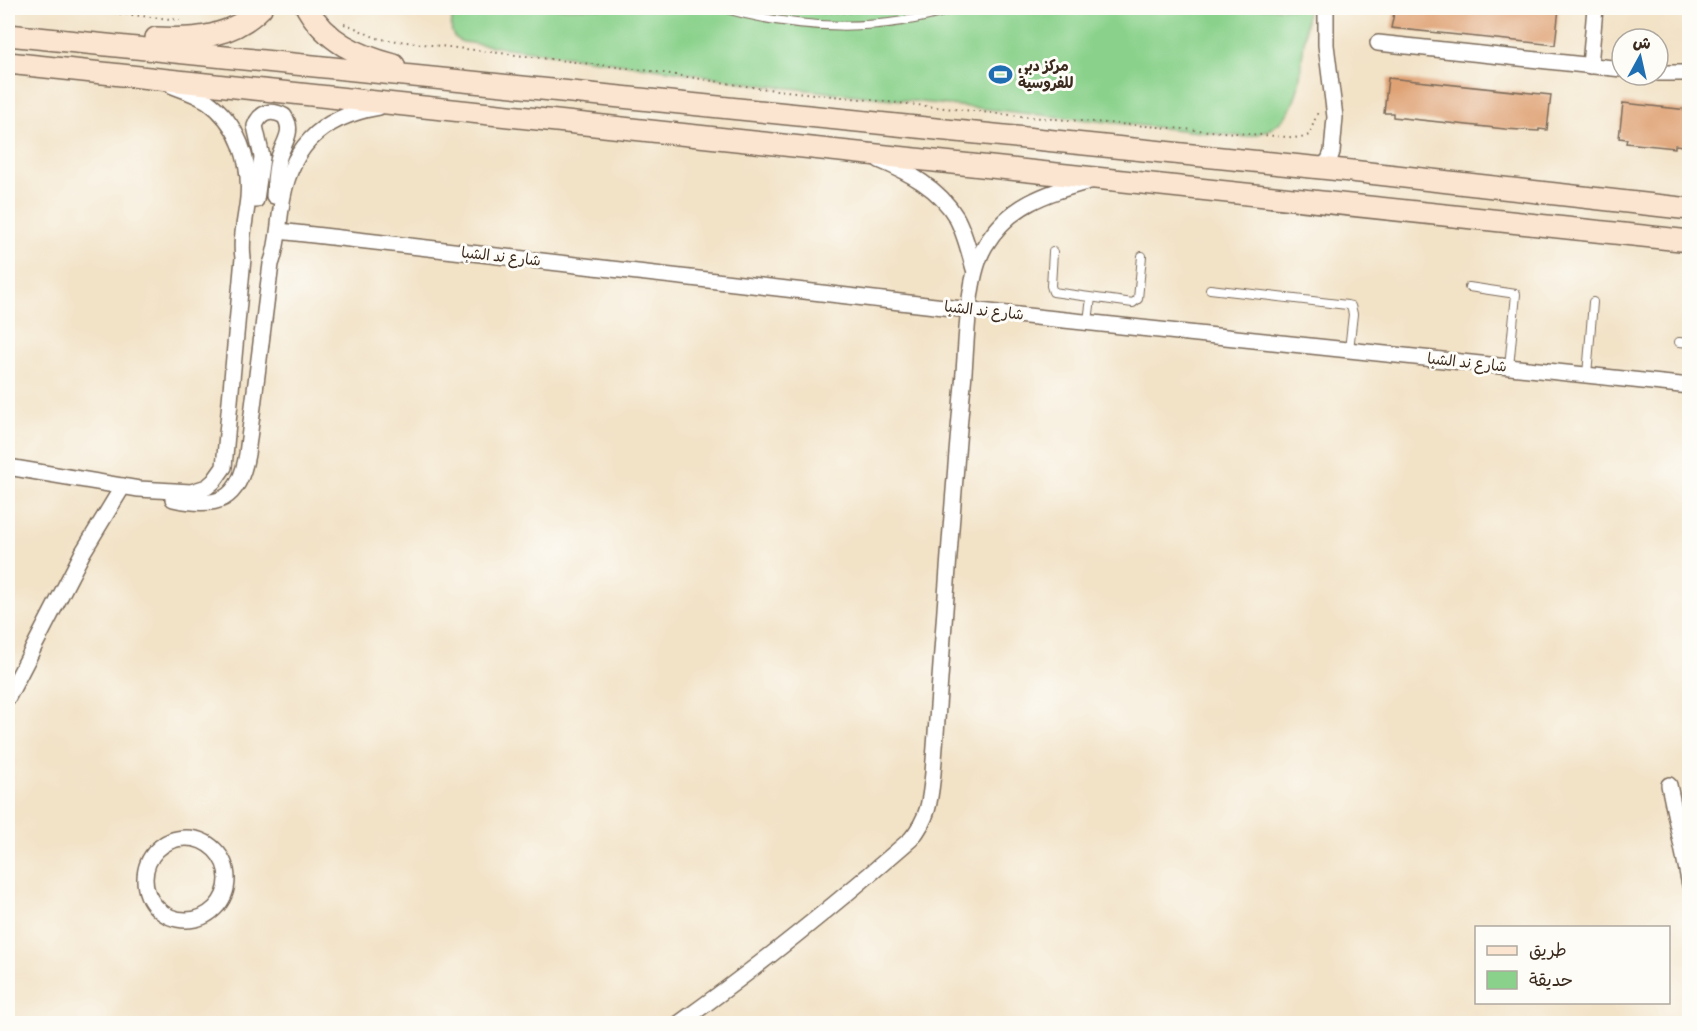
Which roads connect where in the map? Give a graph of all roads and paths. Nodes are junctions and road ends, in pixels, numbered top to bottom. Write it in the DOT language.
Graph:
graph roads {
  1 [pos="66,8"];
  2 [pos="261,8"];
  3 [pos="307,8"];
  4 [pos="722,8"];
  5 [pos="777,8"];
  6 [pos="902,8"];
  7 [pos="957,8"];
  8 [pos="1205,8"];
  9 [pos="1222,8"];
  10 [pos="1326,8"];
  11 [pos="1595,8"];
  12 [pos="180,20"];
  13 [pos="335,25"];
  14 [pos="8,35"];
  15 [pos="1378,44"];
  16 [pos="106,46"];
  17 [pos="8,63"];
  18 [pos="1590,66"];
  19 [pos="1610,68"];
  20 [pos="1670,73"];
  21 [pos="1689,73"];
  22 [pos="157,78"];
  23 [pos="428,78"];
  24 [pos="392,105"];
  25 [pos="1335,117"];
  26 [pos="1334,136"];
  27 [pos="867,155"];
  28 [pos="1320,168"];
  29 [pos="1351,171"];
  30 [pos="1098,179"];
  31 [pos="1689,209"];
  32 [pos="279,231"];
  33 [pos="1689,241"];
  34 [pos="1053,252"];
  35 [pos="1142,256"];
  36 [pos="243,258"];
  37 [pos="271,264"];
  38 [pos="975,269"];
  39 [pos="1469,287"];
  40 [pos="1210,290"];
  41 [pos="1091,298"];
  42 [pos="1593,302"];
  43 [pos="970,310"];
  44 [pos="1089,321"];
  45 [pos="1679,342"];
  46 [pos="1689,343"];
  47 [pos="1349,350"];
  48 [pos="1509,367"];
  49 [pos="1587,375"];
  50 [pos="1689,386"];
  51 [pos="8,467"];
  52 [pos="131,487"];
  53 [pos="8,697"];
  54 [pos="1669,784"];
  55 [pos="227,882"];
  56 [pos="1689,885"];
  57 [pos="678,1023"];
  1 -- 12 [label="path"];
  2 -- 16 [label="main road"];
  3 -- 23 [label="main road"];
  4 -- 7 [label="lane"];
  5 -- 6 [label="path"];
  8 -- 9 [label="path"];
  10 -- 25 [label="street"];
  11 -- 18 [label="street"];
  13 -- 25 [label="path"];
  14 -- 16 [label="main road"];
  15 -- 18 [label="street"];
  16 -- 23 [label="main road"];
  17 -- 22 [label="main road"];
  18 -- 19 [label="street"];
  20 -- 21 [label="street"];
  22 -- 24 [label="main road"];
  22 -- 36 [label="street"];
  23 -- 28 [label="main road"];
  24 -- 27 [label="main road"];
  24 -- 32 [label="street"];
  25 -- 26 [label="street"];
  26 -- 28 [label="street"];
  26 -- 29 [label="street"];
  27 -- 30 [label="main road"];
  27 -- 38 [label="street"];
  28 -- 29 [label="main road"];
  29 -- 31 [label="main road"];
  30 -- 33 [label="main road"];
  30 -- 38 [label="street"];
  32 -- 37 [label="street"];
  32 -- 43 [label="street, شارع ند الشبا"];
  34 -- 41 [label="lane"];
  35 -- 41 [label="lane"];
  36 -- 37 [label="street"];
  36 -- 52 [label="street"];
  37 -- 52 [label="street"];
  38 -- 43 [label="street"];
  39 -- 48 [label="lane"];
  40 -- 47 [label="lane"];
  41 -- 44 [label="lane"];
  42 -- 49 [label="lane"];
  43 -- 44 [label="street, شارع ند الشبا"];
  43 -- 57 [label="street"];
  44 -- 47 [label="street, شارع ند الشبا"];
  45 -- 46 [label="lane"];
  47 -- 48 [label="street, شارع ند الشبا"];
  48 -- 49 [label="street, شارع ند الشبا"];
  49 -- 50 [label="street, شارع ند الشبا"];
  51 -- 52 [label="street"];
  52 -- 53 [label="street"];
  54 -- 56 [label="street"];
  55 -- 55 [label="street"];
}
